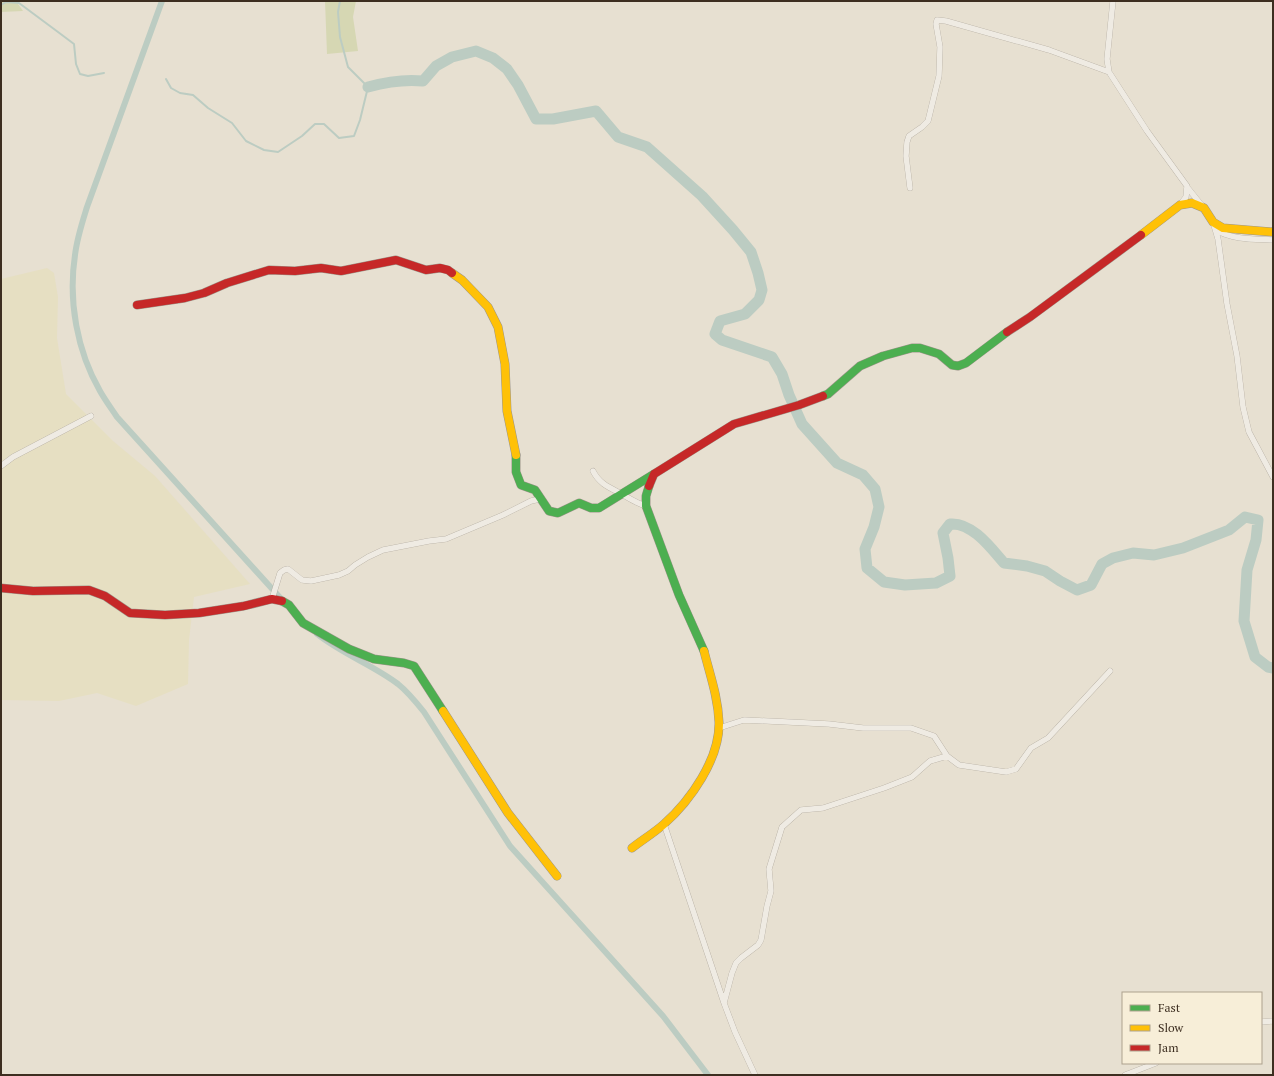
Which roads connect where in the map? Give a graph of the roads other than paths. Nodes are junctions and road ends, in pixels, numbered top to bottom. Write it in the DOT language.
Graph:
graph roads {
  1 [pos="1113,1"];
  2 [pos="1109,72"];
  3 [pos="1187,186"];
  4 [pos="910,188"];
  5 [pos="1180,205"];
  6 [pos="1204,208"];
  7 [pos="1213,222"];
  8 [pos="1216,230"];
  9 [pos="1273,232"];
  10 [pos="1273,240"];
  11 [pos="137,305"];
  12 [pos="91,416"];
  13 [pos="1,466"];
  14 [pos="593,471"];
  15 [pos="654,474"];
  16 [pos="1273,477"];
  17 [pos="621,494"];
  18 [pos="540,499"];
  19 [pos="646,506"];
  20 [pos="1,588"];
  21 [pos="272,599"];
  22 [pos="1110,671"];
  23 [pos="719,728"];
  24 [pos="947,756"];
  25 [pos="664,824"];
  26 [pos="632,848"];
  27 [pos="557,876"];
  28 [pos="724,1003"];
  29 [pos="1273,1021"];
  30 [pos="1262,1022"];
  31 [pos="1153,1064"];
  32 [pos="755,1075"];
  33 [pos="1125,1075"];
  1 -- 2 [label="street"];
  2 -- 3 [label="street"];
  2 -- 4 [label="street"];
  3 -- 5 [label="street"];
  3 -- 6 [label="street"];
  5 -- 6 [label="street"];
  5 -- 15 [label="street"];
  6 -- 7 [label="street"];
  7 -- 8 [label="street"];
  7 -- 9 [label="street"];
  8 -- 10 [label="street"];
  8 -- 16 [label="street"];
  11 -- 18 [label="street"];
  12 -- 13 [label="street"];
  14 -- 17 [label="street"];
  15 -- 17 [label="street"];
  15 -- 19 [label="street"];
  17 -- 18 [label="street"];
  17 -- 19 [label="street"];
  18 -- 21 [label="street"];
  19 -- 23 [label="street"];
  20 -- 21 [label="street"];
  21 -- 27 [label="street"];
  22 -- 24 [label="street"];
  23 -- 24 [label="street"];
  23 -- 25 [label="street"];
  24 -- 28 [label="street"];
  25 -- 26 [label="street"];
  25 -- 28 [label="street"];
  28 -- 32 [label="street"];
  29 -- 30 [label="street"];
  31 -- 33 [label="street"];
}
